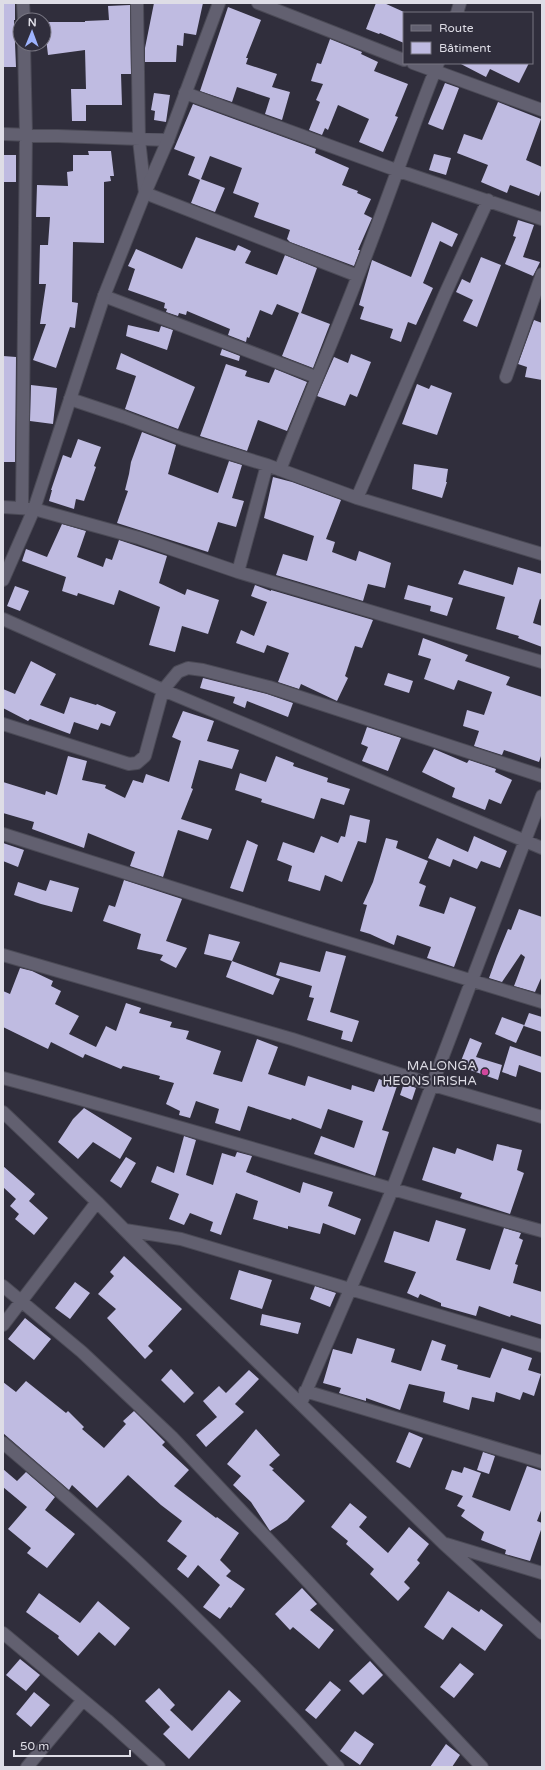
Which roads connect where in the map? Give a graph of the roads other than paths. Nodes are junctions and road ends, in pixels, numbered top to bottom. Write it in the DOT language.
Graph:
graph roads {
  1 [pos="137,3"];
  2 [pos="219,3"];
  3 [pos="258,3"];
  4 [pos="24,52"];
  5 [pos="403,60"];
  6 [pos="419,64"];
  7 [pos="437,67"];
  8 [pos="185,93"];
  9 [pos="542,110"];
  10 [pos="3,134"];
  11 [pos="26,134"];
  12 [pos="139,140"];
  13 [pos="168,140"];
  14 [pos="396,170"];
  15 [pos="145,192"];
  16 [pos="488,200"];
  17 [pos="542,219"];
  18 [pos="542,274"];
  19 [pos="358,276"];
  20 [pos="104,296"];
  21 [pos="316,376"];
  22 [pos="506,377"];
  23 [pos="70,399"];
  24 [pos="267,465"];
  25 [pos="280,470"];
  26 [pos="357,498"];
  27 [pos="3,507"];
  28 [pos="28,508"];
  29 [pos="542,554"];
  30 [pos="238,572"];
  31 [pos="3,580"];
  32 [pos="3,619"];
  33 [pos="542,662"];
  34 [pos="163,690"];
  35 [pos="3,724"];
  36 [pos="542,776"];
  37 [pos="542,796"];
  38 [pos="3,834"];
  39 [pos="524,840"];
  40 [pos="542,848"];
  41 [pos="3,955"];
  42 [pos="472,981"];
  43 [pos="542,1002"];
  44 [pos="3,1078"];
  45 [pos="432,1085"];
  46 [pos="3,1112"];
  47 [pos="542,1117"];
  48 [pos="392,1190"];
  49 [pos="98,1202"];
  50 [pos="125,1230"];
  51 [pos="542,1231"];
  52 [pos="3,1286"];
  53 [pos="350,1289"];
  54 [pos="22,1301"];
  55 [pos="3,1325"];
  56 [pos="542,1346"];
  57 [pos="305,1391"];
  58 [pos="300,1403"];
  59 [pos="3,1443"];
  60 [pos="542,1462"];
  61 [pos="443,1543"];
  62 [pos="542,1573"];
  63 [pos="3,1633"];
  64 [pos="542,1633"];
  65 [pos="83,1700"];
  66 [pos="27,1767"];
  67 [pos="159,1767"];
  68 [pos="338,1767"];
  69 [pos="482,1767"];
  1 -- 12 [label="street"];
  2 -- 8 [label="street"];
  3 -- 5 [label="street"];
  4 -- 11 [label="street"];
  6 -- 7 [label="street"];
  7 -- 9 [label="street"];
  7 -- 14 [label="street"];
  8 -- 13 [label="street"];
  8 -- 14 [label="street"];
  10 -- 11 [label="street"];
  11 -- 12 [label="street"];
  11 -- 28 [label="street"];
  12 -- 13 [label="street"];
  12 -- 15 [label="street"];
  13 -- 15 [label="street"];
  14 -- 16 [label="street"];
  14 -- 19 [label="street"];
  15 -- 19 [label="street"];
  15 -- 20 [label="street"];
  16 -- 17 [label="street"];
  16 -- 26 [label="street"];
  18 -- 22 [label="street"];
  19 -- 21 [label="street"];
  20 -- 21 [label="street"];
  20 -- 23 [label="street"];
  21 -- 25 [label="street"];
  23 -- 24 [label="street"];
  23 -- 28 [label="street"];
  24 -- 25 [label="street"];
  24 -- 30 [label="street"];
  25 -- 26 [label="street"];
  26 -- 29 [label="street"];
  27 -- 28 [label="street"];
  28 -- 30 [label="street"];
  28 -- 31 [label="street"];
  30 -- 33 [label="street"];
  32 -- 34 [label="street"];
  34 -- 35 [label="street"];
  34 -- 36 [label="street"];
  34 -- 39 [label="street"];
  37 -- 39 [label="street"];
  38 -- 42 [label="street"];
  39 -- 40 [label="street"];
  39 -- 42 [label="street"];
  41 -- 45 [label="street"];
  42 -- 43 [label="street"];
  42 -- 45 [label="street"];
  44 -- 48 [label="street"];
  45 -- 47 [label="street"];
  45 -- 48 [label="street"];
  46 -- 49 [label="street"];
  48 -- 51 [label="street"];
  48 -- 53 [label="street"];
  49 -- 50 [label="street"];
  49 -- 54 [label="street"];
  50 -- 53 [label="street"];
  50 -- 58 [label="street"];
  52 -- 54 [label="street"];
  53 -- 56 [label="street"];
  53 -- 57 [label="street"];
  54 -- 55 [label="street"];
  54 -- 69 [label="street"];
  57 -- 58 [label="street"];
  57 -- 60 [label="street"];
  58 -- 61 [label="street"];
  59 -- 68 [label="street"];
  61 -- 62 [label="street"];
  61 -- 64 [label="street"];
  63 -- 65 [label="street"];
  65 -- 66 [label="street"];
  65 -- 67 [label="street"];
}
